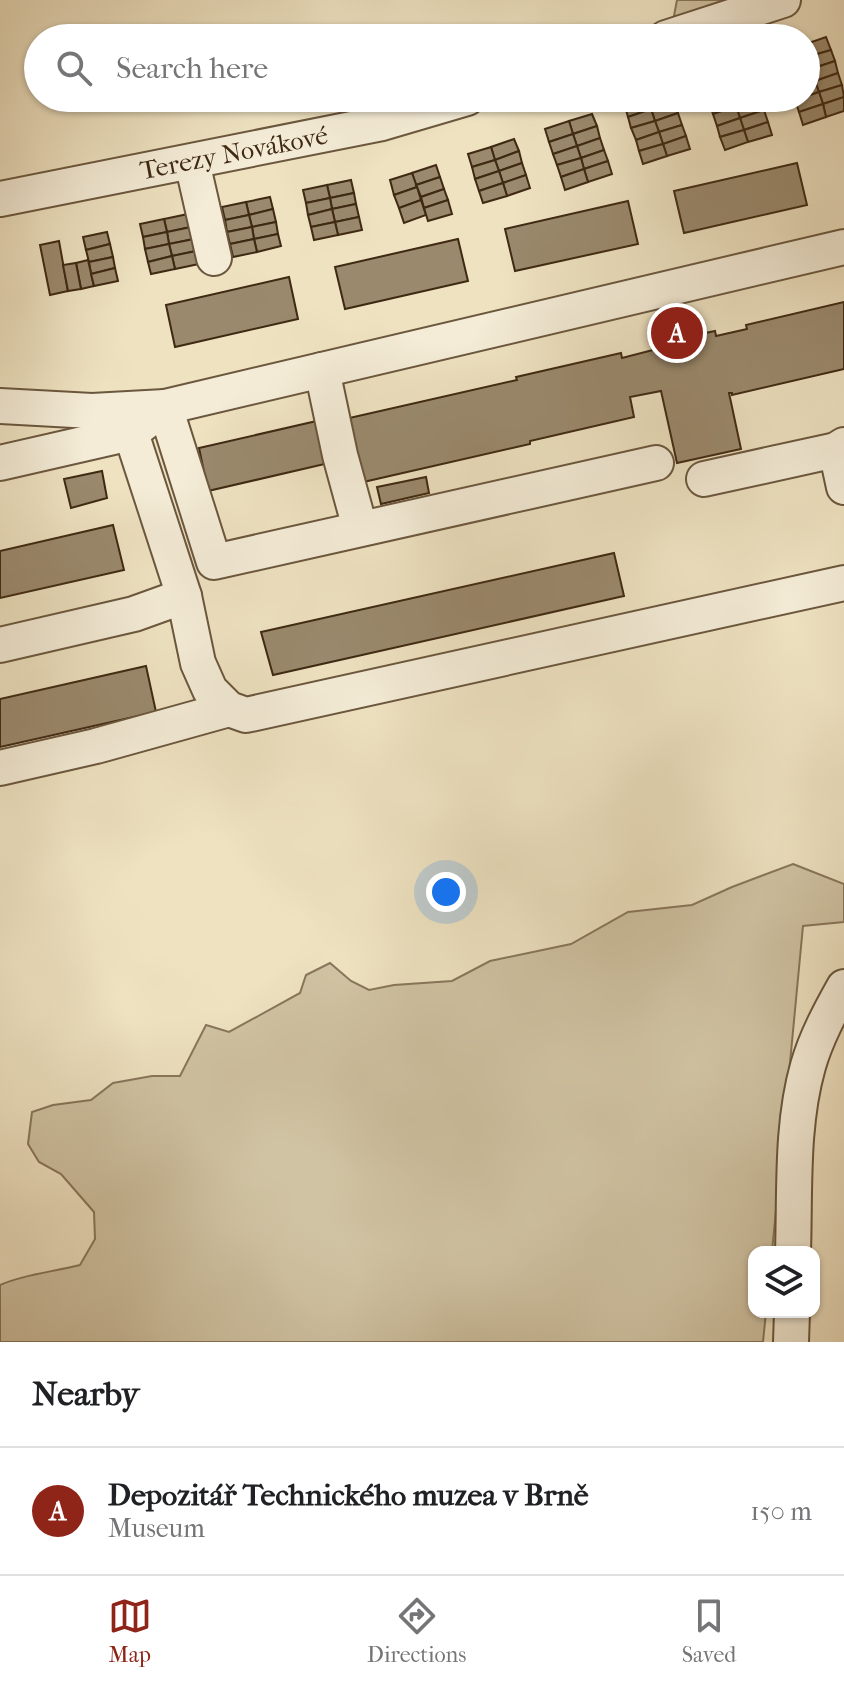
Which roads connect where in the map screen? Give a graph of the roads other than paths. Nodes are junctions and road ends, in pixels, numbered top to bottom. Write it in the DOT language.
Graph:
graph roads {
  1 [pos="783,0"];
  2 [pos="709,24"];
  3 [pos="419,112"];
  4 [pos="192,162"];
  5 [pos="0,199"];
  6 [pos="844,247"];
  7 [pos="214,258"];
  8 [pos="322,370"];
  9 [pos="0,406"];
  10 [pos="165,407"];
  11 [pos="131,433"];
  12 [pos="840,447"];
  13 [pos="0,463"];
  14 [pos="656,463"];
  15 [pos="704,479"];
  16 [pos="844,487"];
  17 [pos="360,528"];
  18 [pos="844,583"];
  19 [pos="184,596"];
  20 [pos="0,645"];
  21 [pos="229,709"];
  22 [pos="0,768"];
  23 [pos="844,987"];
  24 [pos="793,1246"];
  25 [pos="792,1318"];
  26 [pos="791,1342"];
  1 -- 2 [label="street"];
  3 -- 4 [label="street, Terezy Novákové"];
  4 -- 5 [label="street, Terezy Novákové"];
  4 -- 7 [label="street"];
  6 -- 8 [label="street"];
  8 -- 10 [label="street"];
  8 -- 17 [label="street"];
  9 -- 10 [label="street"];
  10 -- 11 [label="street"];
  10 -- 17 [label="street"];
  11 -- 13 [label="street"];
  11 -- 19 [label="street"];
  12 -- 15 [label="street"];
  12 -- 16 [label="street"];
  14 -- 17 [label="street"];
  18 -- 21 [label="street"];
  19 -- 20 [label="street"];
  19 -- 21 [label="street"];
  21 -- 22 [label="street"];
  23 -- 24 [label="street"];
  25 -- 26 [label="street"];
}
